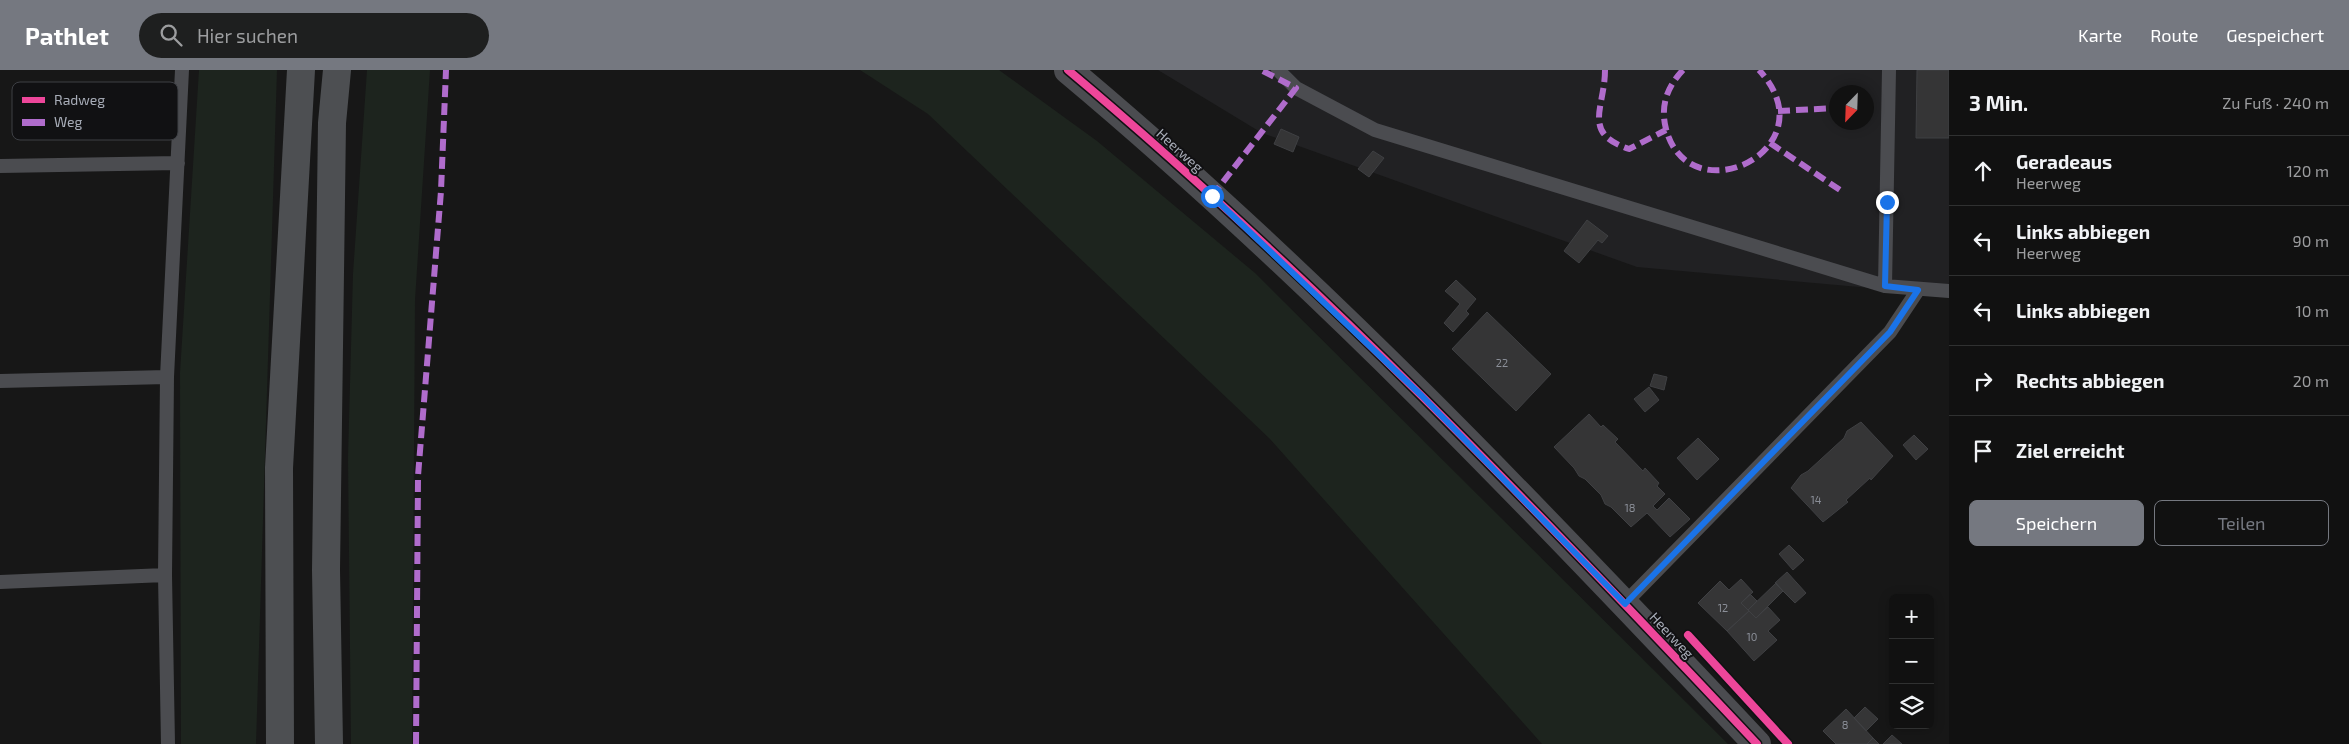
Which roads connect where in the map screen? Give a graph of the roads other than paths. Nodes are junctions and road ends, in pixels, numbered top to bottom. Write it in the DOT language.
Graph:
graph roads {
  1 [pos="182,70"];
  2 [pos="301,70"];
  3 [pos="337,70"];
  4 [pos="1068,70"];
  5 [pos="1278,70"];
  6 [pos="1890,70"];
  7 [pos="178,163"];
  8 [pos="0,166"];
  9 [pos="1885,286"];
  10 [pos="1918,290"];
  11 [pos="1949,291"];
  12 [pos="167,377"];
  13 [pos="0,381"];
  14 [pos="165,575"];
  15 [pos="0,582"];
  16 [pos="1625,604"];
  17 [pos="168,744"];
  18 [pos="280,744"];
  19 [pos="329,744"];
  20 [pos="1757,744"];
  1 -- 7 [label="lane"];
  2 -- 18 [label="main road"];
  3 -- 19 [label="main road"];
  4 -- 16 [label="street, Heerweg"];
  5 -- 9 [label="lane"];
  6 -- 9 [label="lane"];
  7 -- 8 [label="lane"];
  7 -- 12 [label="lane"];
  9 -- 10 [label="lane"];
  10 -- 11 [label="lane"];
  10 -- 16 [label="lane"];
  12 -- 13 [label="lane"];
  12 -- 14 [label="lane"];
  14 -- 15 [label="lane"];
  14 -- 17 [label="lane"];
  16 -- 20 [label="street, Heerweg"];
}
